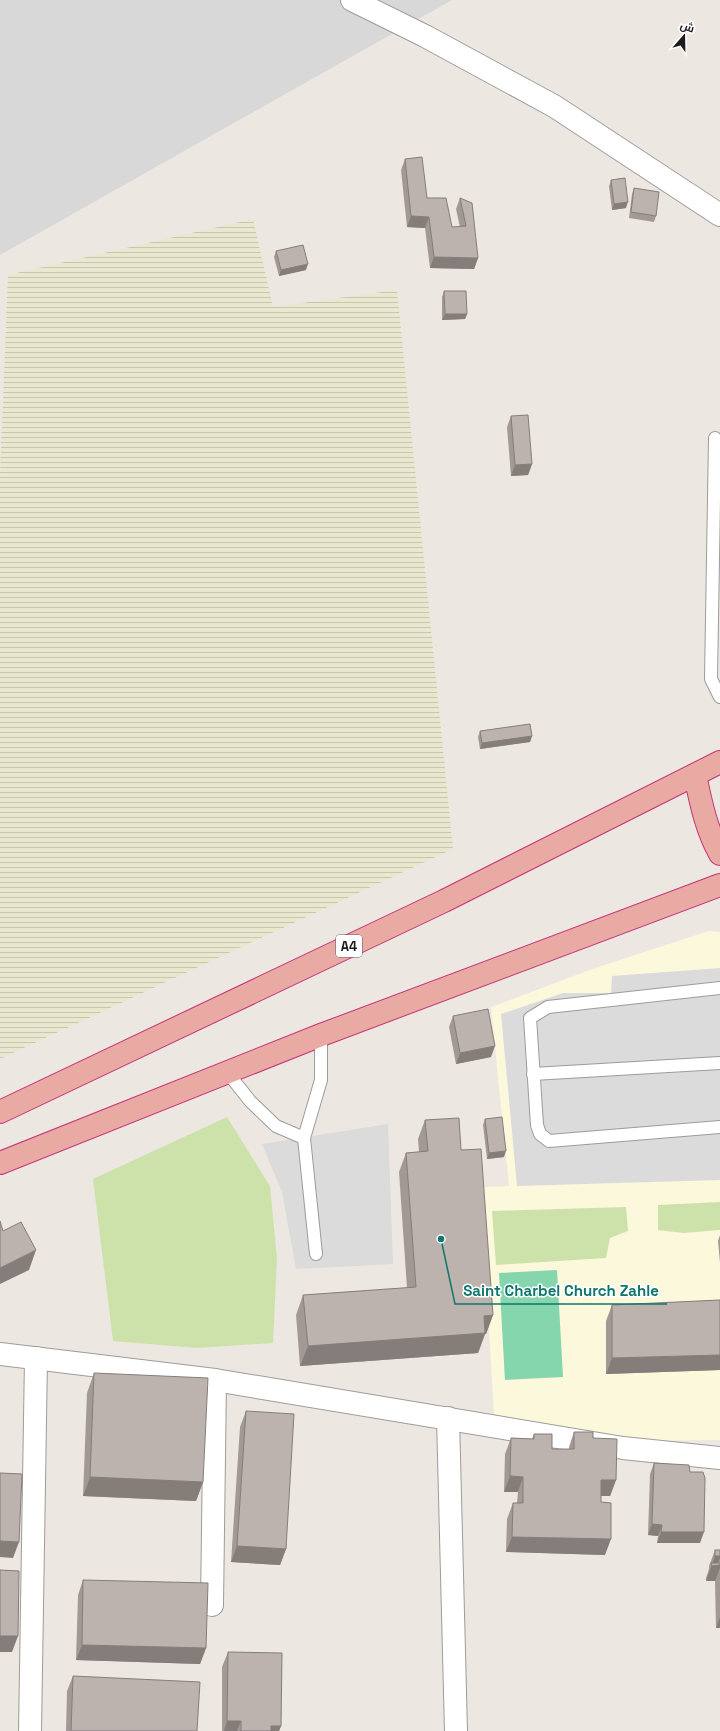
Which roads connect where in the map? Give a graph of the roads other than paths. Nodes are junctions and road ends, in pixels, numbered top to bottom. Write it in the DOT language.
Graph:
graph roads {
  1 [pos="352,0"];
  2 [pos="720,215"];
  3 [pos="715,438"];
  4 [pos="720,697"];
  5 [pos="720,762"];
  6 [pos="695,776"];
  7 [pos="720,854"];
  8 [pos="720,885"];
  9 [pos="720,988"];
  10 [pos="321,1034"];
  11 [pos="720,1063"];
  12 [pos="227,1072"];
  13 [pos="533,1074"];
  14 [pos="0,1112"];
  15 [pos="720,1127"];
  16 [pos="304,1138"];
  17 [pos="0,1163"];
  18 [pos="316,1254"];
  19 [pos="0,1354"];
  20 [pos="36,1358"];
  21 [pos="215,1380"];
  22 [pos="448,1418"];
  23 [pos="720,1458"];
  24 [pos="212,1605"];
  25 [pos="30,1731"];
  26 [pos="456,1731"];
  1 -- 2 [label="street"];
  3 -- 4 [label="lane"];
  5 -- 6 [label="highway, A4"];
  6 -- 7 [label="highway"];
  6 -- 14 [label="highway, A4"];
  8 -- 10 [label="highway"];
  9 -- 13 [label="lane"];
  10 -- 12 [label="highway"];
  10 -- 16 [label="lane"];
  11 -- 13 [label="lane"];
  12 -- 16 [label="lane"];
  12 -- 17 [label="highway"];
  13 -- 15 [label="lane"];
  16 -- 18 [label="lane"];
  19 -- 20 [label="street"];
  20 -- 21 [label="street"];
  20 -- 25 [label="street"];
  21 -- 22 [label="street"];
  21 -- 24 [label="street"];
  22 -- 23 [label="street"];
  22 -- 26 [label="street"];
}
